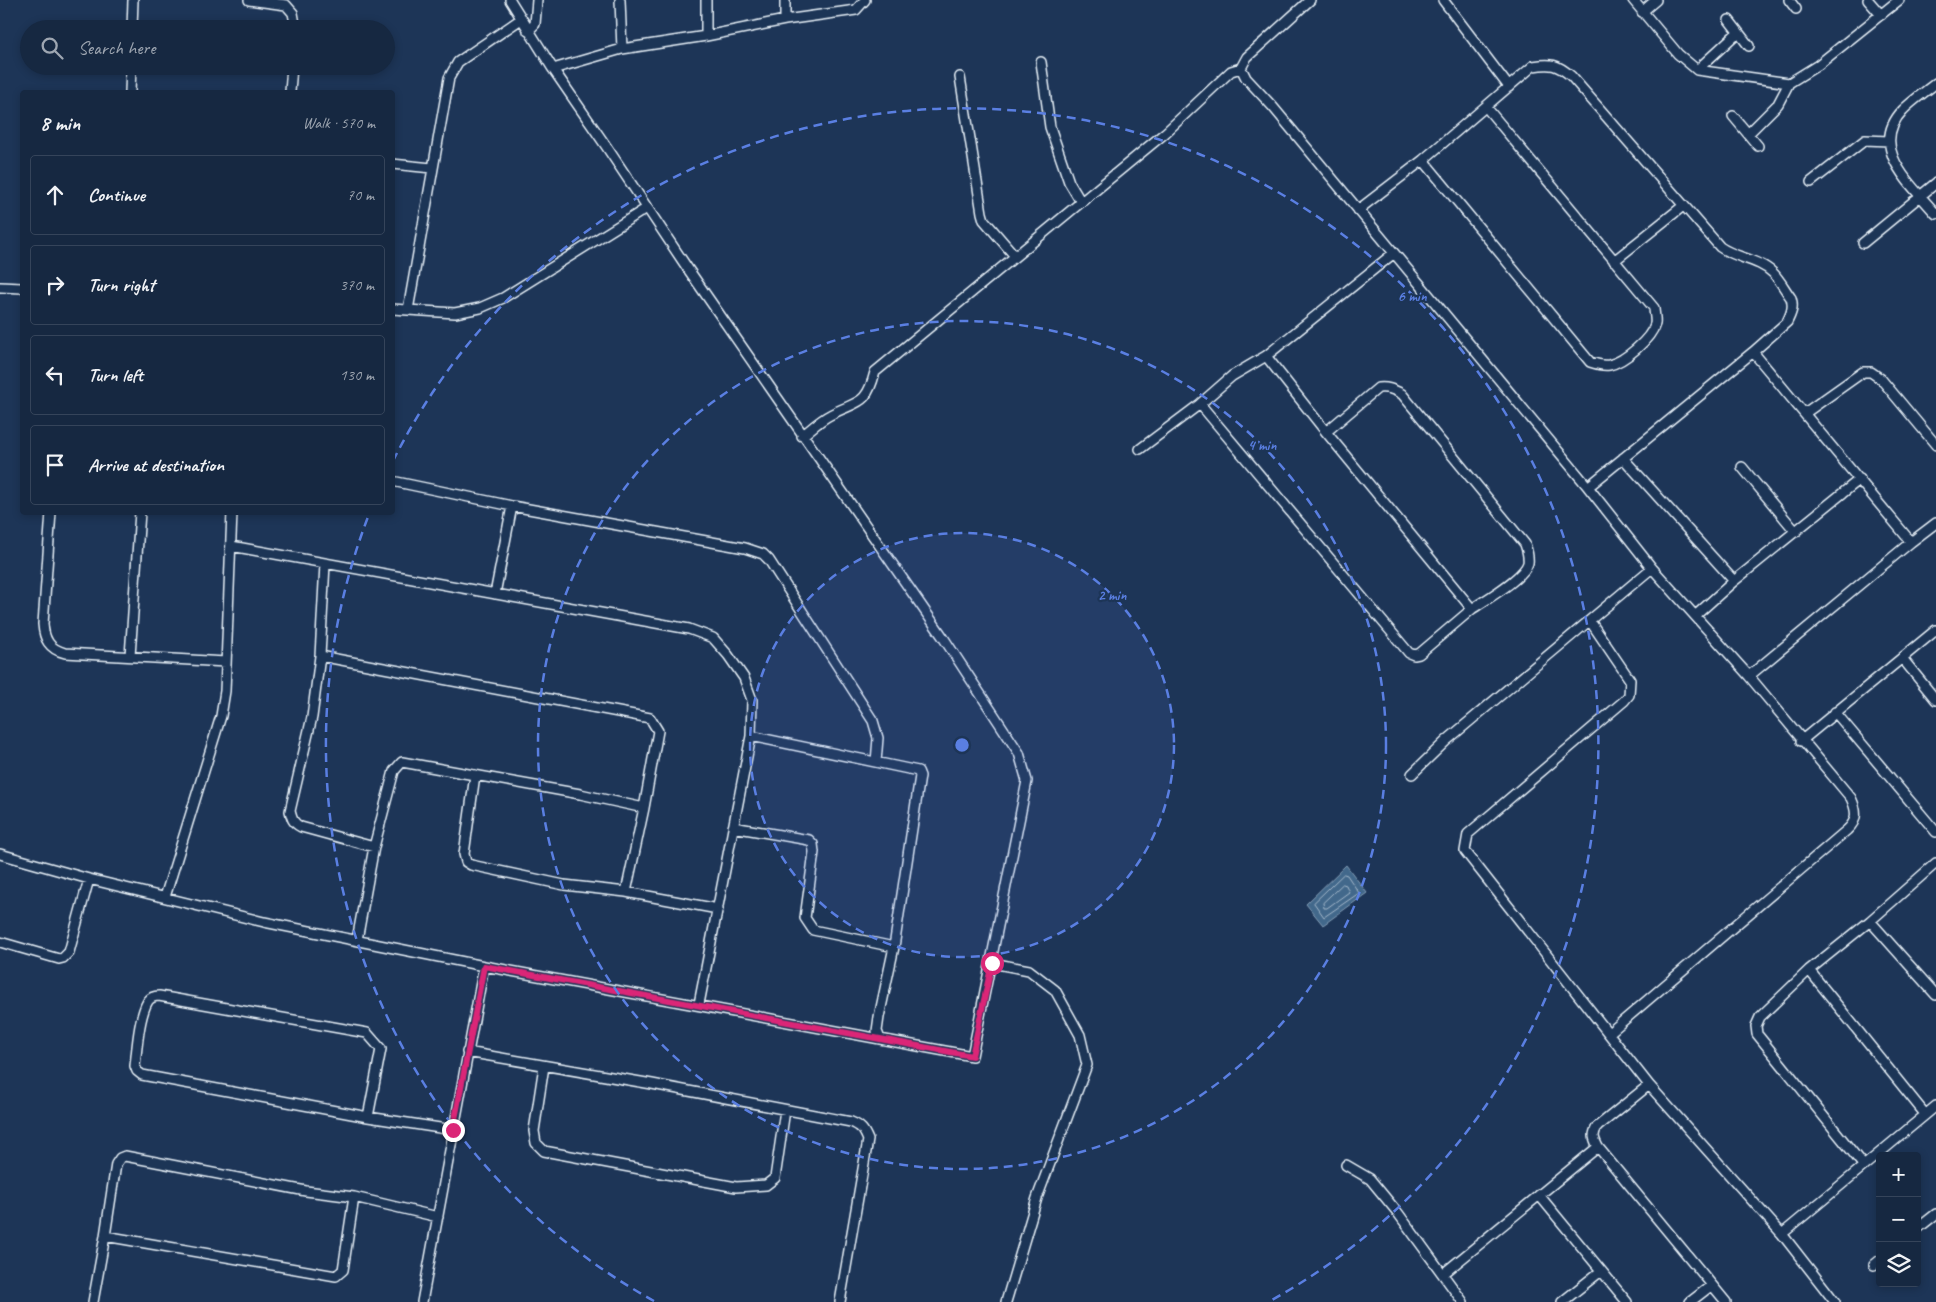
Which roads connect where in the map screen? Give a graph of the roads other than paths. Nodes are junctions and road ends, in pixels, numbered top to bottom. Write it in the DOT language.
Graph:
graph roads {
  1 [pos="133,0"];
  2 [pos="249,0"];
  3 [pos="510,0"];
  4 [pos="537,0"];
  5 [pos="620,0"];
  6 [pos="706,0"];
  7 [pos="785,0"];
  8 [pos="865,0"];
  9 [pos="1310,0"];
  10 [pos="1443,0"];
  11 [pos="1633,0"];
  12 [pos="1656,0"];
  13 [pos="1789,0"];
  14 [pos="1868,0"];
  15 [pos="1899,0"];
  16 [pos="1796,8"];
  17 [pos="1642,12"];
  18 [pos="1881,14"];
  19 [pos="521,19"];
  20 [pos="132,20"];
  21 [pos="294,20"];
  22 [pos="785,20"];
  23 [pos="1729,20"];
  24 [pos="528,31"];
  25 [pos="1738,32"];
  26 [pos="706,36"];
  27 [pos="1749,46"];
  28 [pos="622,49"];
  29 [pos="1040,62"];
  30 [pos="1241,68"];
  31 [pos="553,69"];
  32 [pos="1697,70"];
  33 [pos="131,75"];
  34 [pos="291,75"];
  35 [pos="960,77"];
  36 [pos="1789,83"];
  37 [pos="1936,83"];
  38 [pos="1509,87"];
  39 [pos="130,90"];
  40 [pos="290,90"];
  41 [pos="1486,107"];
  42 [pos="1733,116"];
  43 [pos="1748,134"];
  44 [pos="1889,141"];
  45 [pos="1758,146"];
  46 [pos="1423,160"];
  47 [pos="395,164"];
  48 [pos="432,168"];
  49 [pos="1811,182"];
  50 [pos="1936,183"];
  51 [pos="1921,196"];
  52 [pos="1081,202"];
  53 [pos="1683,206"];
  54 [pos="647,208"];
  55 [pos="1358,210"];
  56 [pos="1936,214"];
  57 [pos="1862,243"];
  58 [pos="1394,254"];
  59 [pos="1015,256"];
  60 [pos="1614,261"];
  61 [pos="0,287"];
  62 [pos="20,288"];
  63 [pos="395,309"];
  64 [pos="408,310"];
  65 [pos="1752,352"];
  66 [pos="1266,356"];
  67 [pos="1200,404"];
  68 [pos="1805,413"];
  69 [pos="1326,432"];
  70 [pos="802,436"];
  71 [pos="1936,446"];
  72 [pos="1140,449"];
  73 [pos="1623,458"];
  74 [pos="1742,467"];
  75 [pos="1860,479"];
  76 [pos="395,482"];
  77 [pos="1588,487"];
  78 [pos="512,506"];
  79 [pos="51,515"];
  80 [pos="140,515"];
  81 [pos="232,515"];
  82 [pos="1936,522"];
  83 [pos="1796,532"];
  84 [pos="1911,542"];
  85 [pos="231,546"];
  86 [pos="325,564"];
  87 [pos="1652,568"];
  88 [pos="1734,582"];
  89 [pos="495,594"];
  90 [pos="1472,609"];
  91 [pos="1695,616"];
  92 [pos="1590,621"];
  93 [pos="1936,630"];
  94 [pos="130,656"];
  95 [pos="320,656"];
  96 [pos="1902,658"];
  97 [pos="226,662"];
  98 [pos="1748,676"];
  99 [pos="1936,700"];
  100 [pos="1836,712"];
  101 [pos="751,736"];
  102 [pos="1802,741"];
  103 [pos="876,762"];
  104 [pos="1412,774"];
  105 [pos="475,775"];
  106 [pos="644,808"];
  107 [pos="733,827"];
  108 [pos="1936,832"];
  109 [pos="374,847"];
  110 [pos="0,854"];
  111 [pos="1936,863"];
  112 [pos="89,879"];
  113 [pos="626,892"];
  114 [pos="166,896"];
  115 [pos="718,910"];
  116 [pos="1870,921"];
  117 [pos="357,940"];
  118 [pos="0,942"];
  119 [pos="894,947"];
  120 [pos="992,963"];
  121 [pos="484,966"];
  122 [pos="1809,970"];
  123 [pos="1936,996"];
  124 [pos="698,1004"];
  125 [pos="1609,1033"];
  126 [pos="880,1039"];
  127 [pos="467,1052"];
  128 [pos="544,1066"];
  129 [pos="1649,1084"];
  130 [pos="1936,1106"];
  131 [pos="785,1110"];
  132 [pos="1925,1114"];
  133 [pos="368,1117"];
  134 [pos="453,1130"];
  135 [pos="1598,1147"];
  136 [pos="1346,1165"];
  137 [pos="1863,1165"];
  138 [pos="1540,1195"];
  139 [pos="354,1197"];
  140 [pos="1936,1214"];
  141 [pos="438,1217"];
  142 [pos="1921,1226"];
  143 [pos="1782,1234"];
  144 [pos="106,1236"];
  145 [pos="1601,1270"];
  146 [pos="1443,1274"];
  147 [pos="1712,1284"];
  148 [pos="93,1302"];
  149 [pos="422,1302"];
  150 [pos="840,1302"];
  151 [pos="1006,1302"];
  152 [pos="1463,1302"];
  153 [pos="1562,1302"];
  154 [pos="1627,1302"];
  155 [pos="1690,1302"];
  156 [pos="1726,1302"];
  157 [pos="1836,1302"];
  1 -- 20 [label="street"];
  2 -- 21 [label="street"];
  3 -- 19 [label="street"];
  4 -- 24 [label="street"];
  5 -- 28 [label="street"];
  6 -- 26 [label="street"];
  7 -- 22 [label="street"];
  8 -- 22 [label="street"];
  9 -- 30 [label="street"];
  10 -- 38 [label="street"];
  11 -- 17 [label="street"];
  12 -- 17 [label="street"];
  13 -- 16 [label="street"];
  14 -- 18 [label="street"];
  15 -- 18 [label="street"];
  17 -- 32 [label="street"];
  18 -- 36 [label="street"];
  19 -- 24 [label="street"];
  19 -- 48 [label="street"];
  22 -- 26 [label="street"];
  23 -- 25 [label="street"];
  24 -- 31 [label="street"];
  25 -- 27 [label="street"];
  25 -- 32 [label="street"];
  26 -- 28 [label="street"];
  28 -- 31 [label="street"];
  29 -- 52 [label="street"];
  30 -- 52 [label="street"];
  30 -- 55 [label="street"];
  31 -- 54 [label="street"];
  32 -- 36 [label="street"];
  33 -- 39 [label="street"];
  34 -- 40 [label="street"];
  35 -- 59 [label="street"];
  36 -- 43 [label="street"];
  37 -- 44 [label="street"];
  38 -- 41 [label="street"];
  38 -- 53 [label="street"];
  41 -- 46 [label="street"];
  41 -- 60 [label="street"];
  42 -- 43 [label="street"];
  43 -- 45 [label="street"];
  44 -- 49 [label="street"];
  44 -- 51 [label="street"];
  46 -- 55 [label="street"];
  46 -- 60 [label="street"];
  47 -- 48 [label="street"];
  48 -- 64 [label="street"];
  50 -- 51 [label="street"];
  51 -- 56 [label="street"];
  51 -- 57 [label="street"];
  52 -- 59 [label="street"];
  53 -- 60 [label="street"];
  53 -- 65 [label="street"];
  54 -- 64 [label="street"];
  54 -- 70 [label="street"];
  55 -- 58 [label="street"];
  58 -- 66 [label="street"];
  58 -- 77 [label="street"];
  59 -- 70 [label="street"];
  61 -- 62 [label="street"];
  63 -- 64 [label="street"];
  65 -- 68 [label="street"];
  65 -- 73 [label="street"];
  66 -- 67 [label="street"];
  66 -- 69 [label="street"];
  67 -- 72 [label="street"];
  67 -- 90 [label="street"];
  68 -- 71 [label="street"];
  68 -- 75 [label="street"];
  69 -- 90 [label="street"];
  69 -- 90 [label="street"];
  70 -- 120 [label="street"];
  73 -- 77 [label="street"];
  73 -- 88 [label="street"];
  74 -- 83 [label="street"];
  75 -- 83 [label="street"];
  75 -- 84 [label="street"];
  76 -- 78 [label="street"];
  77 -- 87 [label="street"];
  78 -- 89 [label="street"];
  78 -- 103 [label="street"];
  79 -- 94 [label="street"];
  80 -- 94 [label="street"];
  81 -- 85 [label="street"];
  82 -- 84 [label="street"];
  83 -- 88 [label="street"];
  84 -- 98 [label="street"];
  85 -- 86 [label="street"];
  85 -- 97 [label="street"];
  86 -- 89 [label="street"];
  86 -- 95 [label="street"];
  87 -- 91 [label="street"];
  87 -- 92 [label="street"];
  88 -- 91 [label="street"];
  89 -- 101 [label="street"];
  91 -- 98 [label="street"];
  92 -- 104 [label="street"];
  92 -- 125 [label="street"];
  93 -- 96 [label="street"];
  94 -- 97 [label="street"];
  95 -- 106 [label="street"];
  95 -- 109 [label="street"];
  96 -- 99 [label="street"];
  96 -- 100 [label="street"];
  97 -- 114 [label="street"];
  98 -- 102 [label="street"];
  100 -- 102 [label="street"];
  100 -- 108 [label="street"];
  101 -- 103 [label="street"];
  101 -- 107 [label="street"];
  102 -- 125 [label="street"];
  103 -- 119 [label="street"];
  105 -- 106 [label="street"];
  105 -- 109 [label="street"];
  105 -- 113 [label="street"];
  106 -- 113 [label="street"];
  107 -- 115 [label="street"];
  107 -- 119 [label="street"];
  109 -- 117 [label="street"];
  110 -- 112 [label="street"];
  111 -- 116 [label="street"];
  112 -- 114 [label="street"];
  112 -- 118 [label="street"];
  113 -- 115 [label="street"];
  114 -- 117 [label="street"];
  115 -- 124 [label="street"];
  116 -- 122 [label="street"];
  116 -- 123 [label="street"];
  117 -- 121 [label="street"];
  119 -- 126 [label="street"];
  120 -- 126 [label="street"];
  120 -- 151 [label="street"];
  121 -- 124 [label="street"];
  121 -- 127 [label="street"];
  122 -- 132 [label="street"];
  122 -- 137 [label="street"];
  124 -- 126 [label="street"];
  125 -- 129 [label="street"];
  127 -- 128 [label="street"];
  127 -- 134 [label="street"];
  128 -- 131 [label="street"];
  128 -- 131 [label="street"];
  129 -- 135 [label="street"];
  129 -- 143 [label="street"];
  130 -- 132 [label="street"];
  131 -- 150 [label="street"];
  132 -- 137 [label="street"];
  133 -- 133 [label="street"];
  133 -- 134 [label="street"];
  134 -- 141 [label="street"];
  135 -- 138 [label="street"];
  135 -- 147 [label="street"];
  136 -- 146 [label="street"];
  137 -- 143 [label="street"];
  138 -- 145 [label="street"];
  138 -- 146 [label="street"];
  139 -- 141 [label="street"];
  139 -- 144 [label="street"];
  139 -- 144 [label="street"];
  140 -- 142 [label="street"];
  141 -- 149 [label="street"];
  143 -- 157 [label="street"];
  144 -- 148 [label="street"];
  145 -- 153 [label="street"];
  145 -- 154 [label="street"];
  146 -- 152 [label="street"];
  147 -- 155 [label="street"];
  147 -- 156 [label="street"];
}
